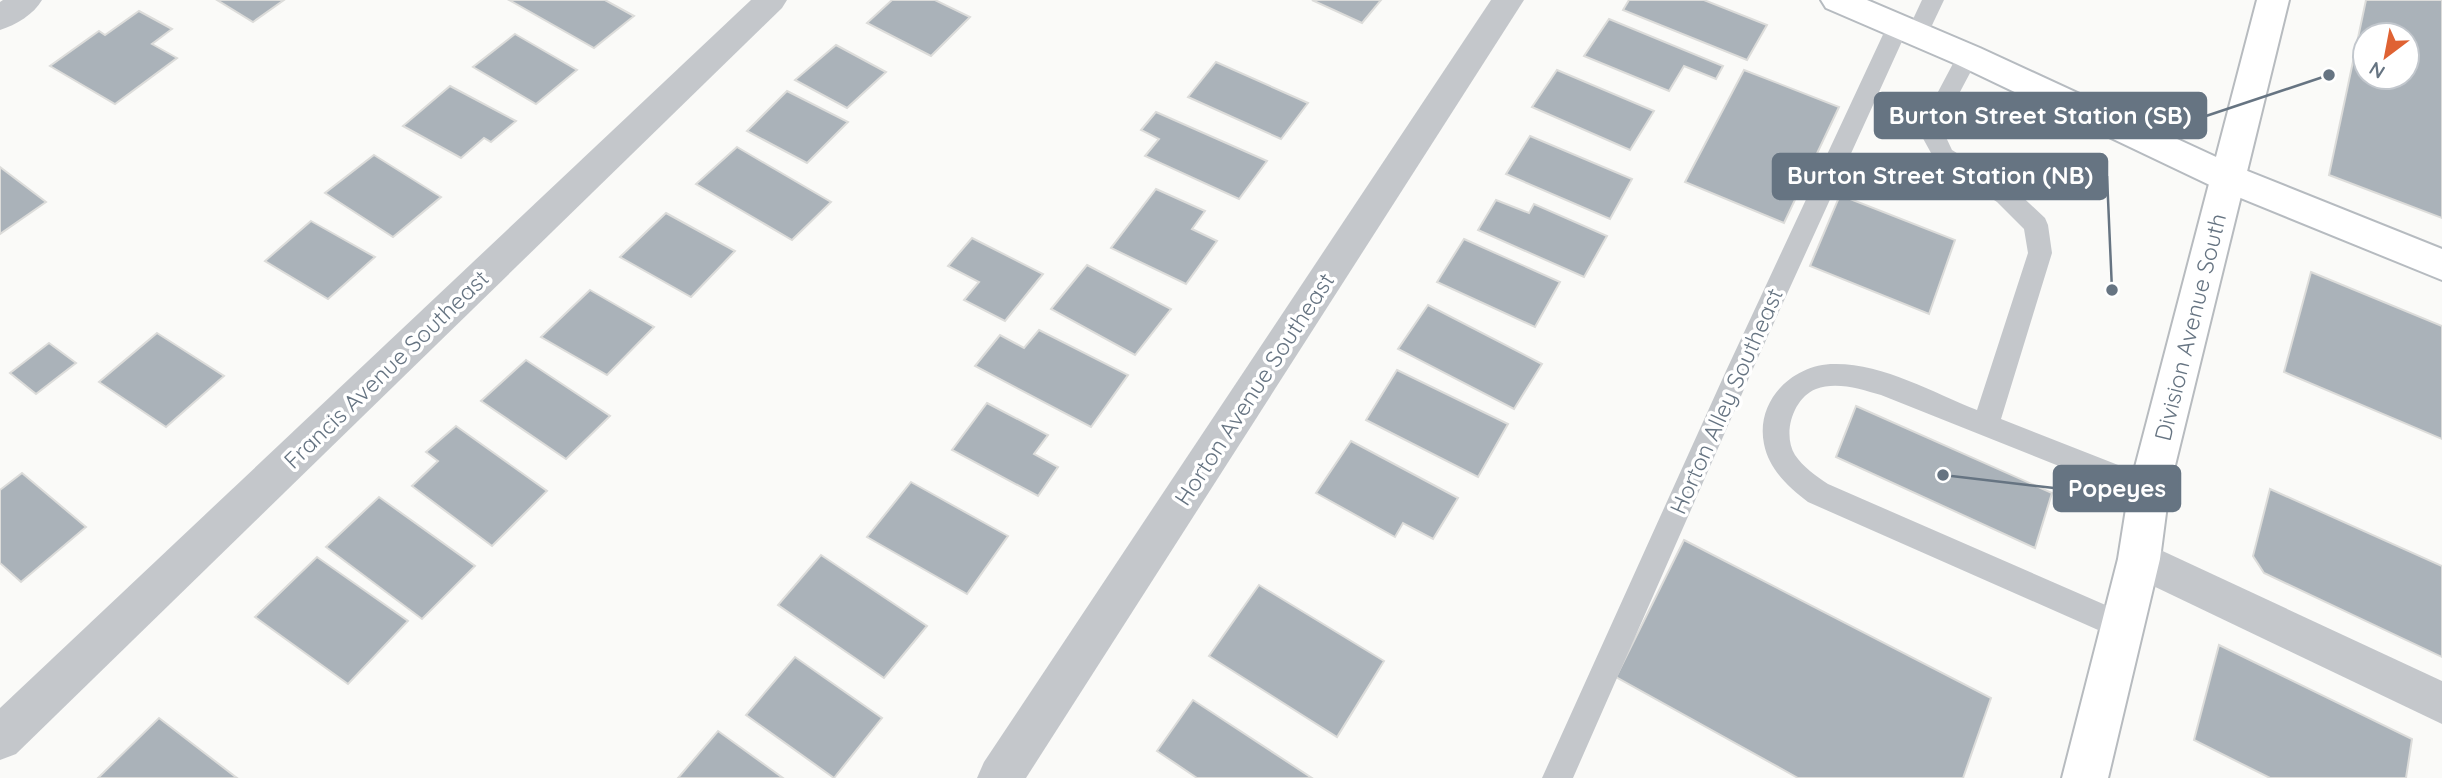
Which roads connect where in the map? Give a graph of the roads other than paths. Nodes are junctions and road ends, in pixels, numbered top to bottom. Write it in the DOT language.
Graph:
graph roads {
  1 [pos="26,0"];
  2 [pos="771,0"];
  3 [pos="1508,0"];
  4 [pos="1837,0"];
  5 [pos="1933,0"];
  6 [pos="2273,0"];
  7 [pos="0,18"];
  8 [pos="1908,30"];
  9 [pos="1968,56"];
  10 [pos="2228,178"];
  11 [pos="2442,265"];
  12 [pos="1986,425"];
  13 [pos="2149,490"];
  14 [pos="2139,559"];
  15 [pos="2123,627"];
  16 [pos="2442,703"];
  17 [pos="0,738"];
  18 [pos="1000,778"];
  19 [pos="1557,778"];
  20 [pos="2085,778"];
  1 -- 7 [label="street"];
  2 -- 17 [label="street, Francis Avenue Southeast"];
  3 -- 18 [label="street, Horton Avenue Southeast"];
  4 -- 8 [label="main road"];
  5 -- 8 [label="lane, Horton Alley Southeast"];
  6 -- 10 [label="main road, Division Avenue South"];
  8 -- 9 [label="main road"];
  8 -- 19 [label="lane, Horton Alley Southeast"];
  9 -- 10 [label="main road"];
  9 -- 12 [label="lane"];
  10 -- 11 [label="main road"];
  10 -- 13 [label="main road, Division Avenue South"];
  12 -- 13 [label="lane"];
  12 -- 15 [label="lane"];
  13 -- 14 [label="main road, Division Avenue South"];
  14 -- 15 [label="main road, Division Avenue South"];
  14 -- 16 [label="street"];
  15 -- 20 [label="main road, Division Avenue South"];
}
